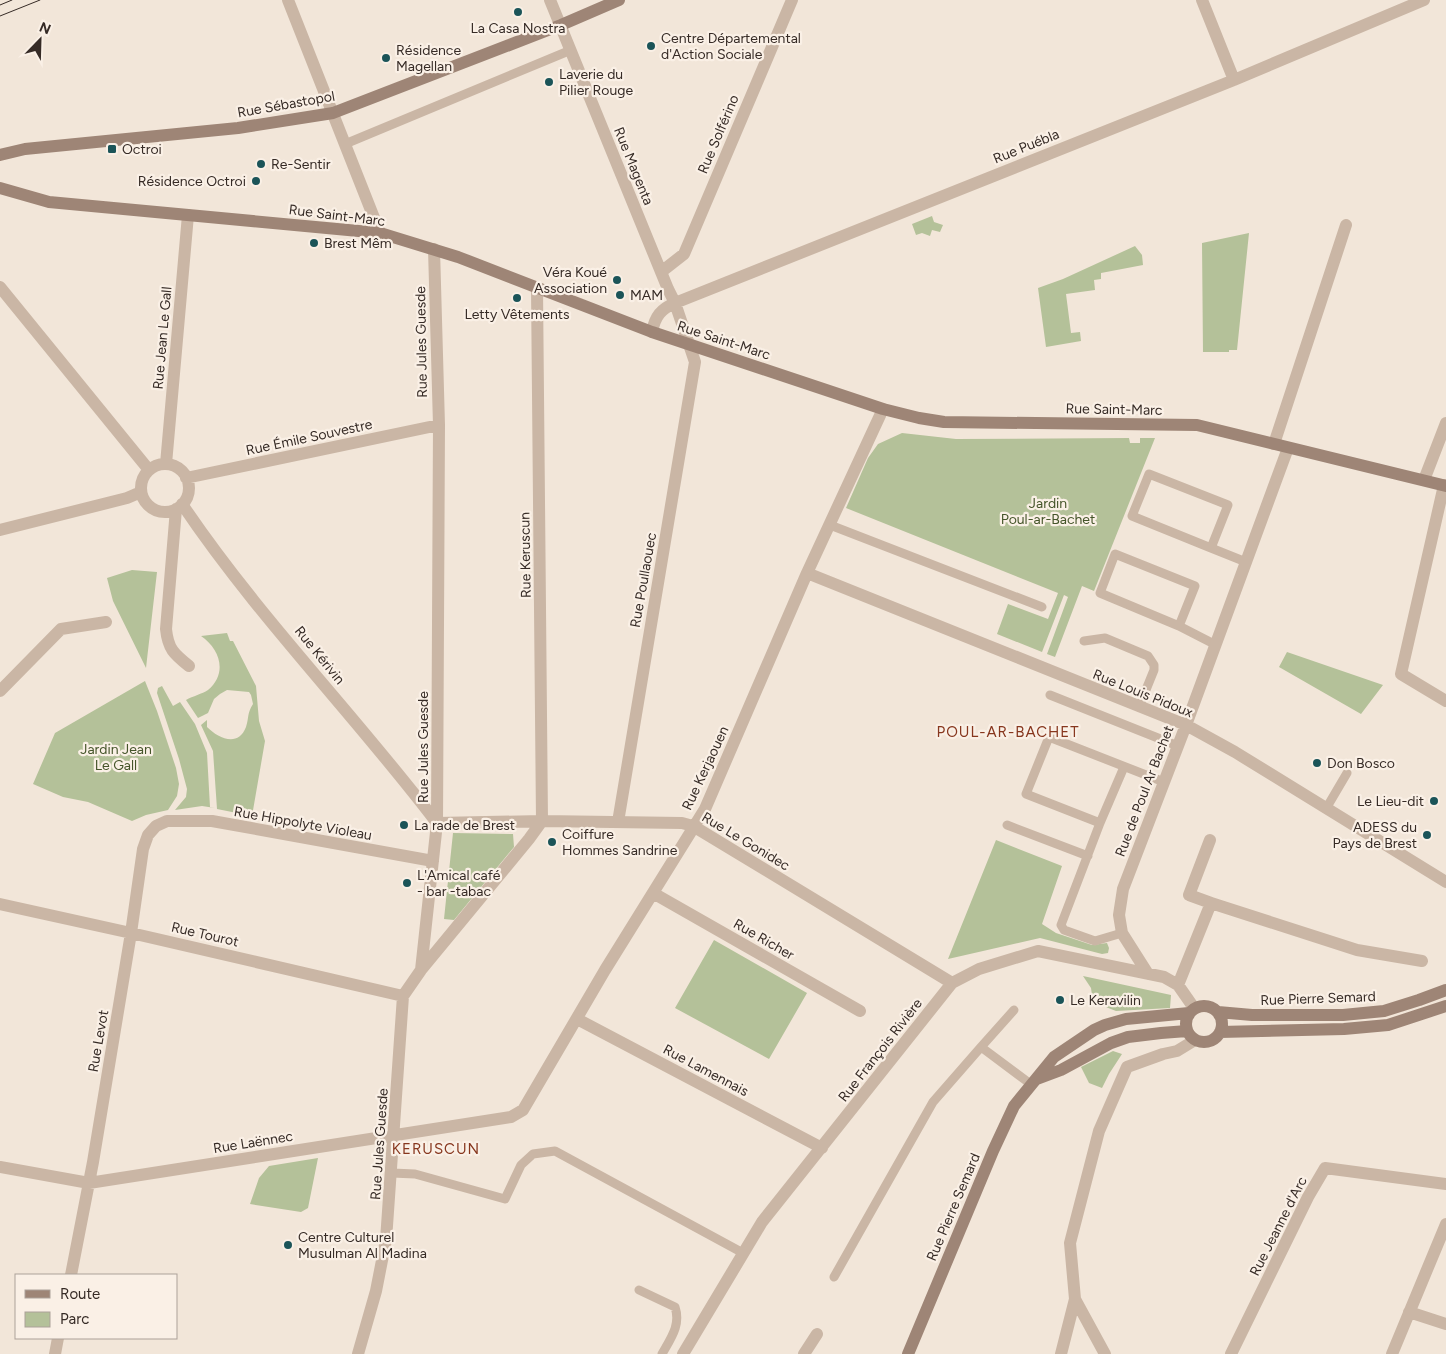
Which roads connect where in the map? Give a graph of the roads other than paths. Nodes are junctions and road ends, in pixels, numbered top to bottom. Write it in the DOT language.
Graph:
graph roads {
  1 [pos="288,0"];
  2 [pos="550,0"];
  3 [pos="619,0"];
  4 [pos="792,0"];
  5 [pos="1202,0"];
  6 [pos="1424,0"];
  7 [pos="560,25"];
  8 [pos="571,50"];
  9 [pos="1234,80"];
  10 [pos="333,113"];
  11 [pos="345,144"];
  12 [pos="0,155"];
  13 [pos="0,188"];
  14 [pos="188,215"];
  15 [pos="1346,225"];
  16 [pos="380,233"];
  17 [pos="434,250"];
  18 [pos="662,272"];
  19 [pos="0,287"];
  20 [pos="537,288"];
  21 [pos="675,303"];
  22 [pos="652,332"];
  23 [pos="689,344"];
  24 [pos="883,409"];
  25 [pos="1446,423"];
  26 [pos="438,425"];
  27 [pos="1274,444"];
  28 [pos="1288,448"];
  29 [pos="166,464"];
  30 [pos="149,470"];
  31 [pos="186,478"];
  32 [pos="1424,480"];
  33 [pos="1445,486"];
  34 [pos="141,492"];
  35 [pos="179,507"];
  36 [pos="830,524"];
  37 [pos="0,530"];
  38 [pos="1211,548"];
  39 [pos="1246,562"];
  40 [pos="807,573"];
  41 [pos="1042,608"];
  42 [pos="106,622"];
  43 [pos="1179,626"];
  44 [pos="1084,642"];
  45 [pos="1216,645"];
  46 [pos="189,666"];
  47 [pos="0,691"];
  48 [pos="1050,695"];
  49 [pos="1446,701"];
  50 [pos="1139,707"];
  51 [pos="1186,726"];
  52 [pos="1178,746"];
  53 [pos="1124,767"];
  54 [pos="1347,773"];
  55 [pos="1164,782"];
  56 [pos="1327,807"];
  57 [pos="166,821"];
  58 [pos="542,822"];
  59 [pos="618,822"];
  60 [pos="437,823"];
  61 [pos="1100,823"];
  62 [pos="1007,825"];
  63 [pos="694,826"];
  64 [pos="1210,840"];
  65 [pos="1088,856"];
  66 [pos="433,861"];
  67 [pos="1446,882"];
  68 [pos="653,893"];
  69 [pos="1211,903"];
  70 [pos="0,904"];
  71 [pos="132,932"];
  72 [pos="1122,933"];
  73 [pos="1422,961"];
  74 [pos="421,970"];
  75 [pos="1148,974"];
  76 [pos="952,983"];
  77 [pos="1178,986"];
  78 [pos="1446,990"];
  79 [pos="403,996"];
  80 [pos="1419,1000"];
  81 [pos="1446,1006"];
  82 [pos="1014,1010"];
  83 [pos="860,1011"];
  84 [pos="1191,1011"];
  85 [pos="1218,1012"];
  86 [pos="1424,1014"];
  87 [pos="1279,1015"];
  88 [pos="1343,1015"];
  89 [pos="577,1018"];
  90 [pos="1344,1029"];
  91 [pos="1280,1030"];
  92 [pos="1220,1032"];
  93 [pos="1191,1036"];
  94 [pos="981,1047"];
  95 [pos="1034,1082"];
  96 [pos="511,1117"];
  97 [pos="394,1135"];
  98 [pos="822,1148"];
  99 [pos="0,1167"];
  100 [pos="392,1173"];
  101 [pos="89,1183"];
  102 [pos="1446,1184"];
  103 [pos="1446,1224"];
  104 [pos="743,1253"];
  105 [pos="71,1274"];
  106 [pos="834,1277"];
  107 [pos="639,1290"];
  108 [pos="1075,1299"];
  109 [pos="1409,1312"];
  110 [pos="1446,1324"];
  111 [pos="817,1334"];
  112 [pos="58,1339"];
  113 [pos="55,1354"];
  114 [pos="358,1354"];
  115 [pos="662,1354"];
  116 [pos="683,1354"];
  117 [pos="804,1354"];
  118 [pos="908,1354"];
  119 [pos="1061,1354"];
  120 [pos="1104,1354"];
  121 [pos="1231,1354"];
  122 [pos="1392,1354"];
  1 -- 10 [label="street"];
  2 -- 7 [label="street, Rue Magenta"];
  3 -- 7 [label="main road, Rue Sébastopol"];
  4 -- 18 [label="street, Rue Solférino"];
  5 -- 9 [label="street"];
  6 -- 9 [label="street, Rue Puébla"];
  7 -- 8 [label="street, Rue Magenta"];
  7 -- 10 [label="main road, Rue Sébastopol"];
  8 -- 11 [label="lane"];
  8 -- 18 [label="street, Rue Magenta"];
  9 -- 21 [label="street, Rue Puébla"];
  10 -- 11 [label="street"];
  10 -- 12 [label="main road, Rue Sébastopol"];
  11 -- 16 [label="street"];
  13 -- 14 [label="main road, Rue Saint-Marc"];
  14 -- 16 [label="main road, Rue Saint-Marc"];
  14 -- 29 [label="street, Rue Jean Le Gall"];
  15 -- 27 [label="street"];
  16 -- 17 [label="main road, Rue Saint-Marc"];
  17 -- 20 [label="main road, Rue Saint-Marc"];
  17 -- 26 [label="street, Rue Jules Guesde"];
  18 -- 21 [label="street, Rue Magenta"];
  19 -- 30 [label="street"];
  20 -- 22 [label="main road, Rue Saint-Marc"];
  20 -- 58 [label="street, Rue Keruscun"];
  21 -- 22 [label="street, Rue Puébla"];
  21 -- 23 [label="street, Rue Magenta"];
  22 -- 23 [label="main road, Rue Saint-Marc"];
  23 -- 24 [label="main road, Rue Saint-Marc"];
  23 -- 59 [label="street, Rue Poullaouec"];
  24 -- 27 [label="main road, Rue Saint-Marc"];
  24 -- 36 [label="street, Rue Kerjaouen"];
  25 -- 32 [label="street"];
  26 -- 31 [label="street, Rue Émile Souvestre"];
  26 -- 60 [label="street, Rue Jules Guesde"];
  27 -- 28 [label="main road, Rue Saint-Marc"];
  28 -- 32 [label="main road, Rue Saint-Marc"];
  28 -- 39 [label="street, Rue de Poul Ar Bachet"];
  29 -- 30 [label="street"];
  29 -- 31 [label="street"];
  30 -- 34 [label="street"];
  31 -- 35 [label="street"];
  32 -- 33 [label="main road, Rue Saint-Marc"];
  33 -- 49 [label="street"];
  34 -- 35 [label="street"];
  34 -- 37 [label="street"];
  35 -- 46 [label="street"];
  35 -- 60 [label="street, Rue Kérivin"];
  36 -- 40 [label="street, Rue Kerjaouen"];
  36 -- 41 [label="lane"];
  38 -- 38 [label="lane"];
  38 -- 39 [label="lane"];
  39 -- 45 [label="street, Rue de Poul Ar Bachet"];
  40 -- 50 [label="street, Rue Louis Pidoux"];
  40 -- 63 [label="street, Rue Kerjaouen"];
  42 -- 47 [label="street"];
  43 -- 43 [label="lane"];
  43 -- 45 [label="lane"];
  44 -- 50 [label="lane"];
  45 -- 51 [label="street, Rue de Poul Ar Bachet"];
  48 -- 52 [label="lane"];
  50 -- 51 [label="street, Rue Louis Pidoux"];
  51 -- 52 [label="street, Rue de Poul Ar Bachet"];
  51 -- 56 [label="street, Rue Louis Pidoux"];
  52 -- 55 [label="street, Rue de Poul Ar Bachet"];
  53 -- 55 [label="lane"];
  53 -- 61 [label="lane"];
  53 -- 61 [label="lane"];
  54 -- 56 [label="lane"];
  55 -- 72 [label="street, Rue de Poul Ar Bachet"];
  56 -- 67 [label="street, Rue Louis Pidoux"];
  57 -- 66 [label="street, Rue Hippolyte Violeau"];
  57 -- 71 [label="street, Rue Levot"];
  58 -- 59 [label="street, Rue Le Gonidec"];
  58 -- 60 [label="street, Rue Le Gonidec"];
  58 -- 74 [label="street"];
  59 -- 63 [label="street, Rue Le Gonidec"];
  60 -- 66 [label="street, Rue Jules Guesde"];
  61 -- 65 [label="lane"];
  62 -- 65 [label="lane"];
  63 -- 68 [label="street, Rue Kerjaouen"];
  63 -- 76 [label="street, Rue Le Gonidec"];
  64 -- 69 [label="street"];
  65 -- 72 [label="lane"];
  66 -- 74 [label="street, Rue Jules Guesde"];
  68 -- 83 [label="street, Rue Richer"];
  68 -- 89 [label="street, Rue Kerjaouen"];
  69 -- 73 [label="street"];
  69 -- 77 [label="street"];
  70 -- 71 [label="street, Rue Tourot"];
  71 -- 79 [label="street, Rue Tourot"];
  71 -- 101 [label="street, Rue Levot"];
  72 -- 75 [label="street, Rue de Poul Ar Bachet"];
  74 -- 79 [label="street, Rue Jules Guesde"];
  75 -- 76 [label="street, Rue François Rivière"];
  75 -- 77 [label="street, Rue François Rivière"];
  76 -- 98 [label="street, Rue François Rivière"];
  77 -- 84 [label="street, Rue François Rivière"];
  78 -- 80 [label="main road, Rue Pierre Semard"];
  79 -- 97 [label="street, Rue Jules Guesde"];
  80 -- 86 [label="main road"];
  80 -- 88 [label="main road, Rue Pierre Semard"];
  81 -- 86 [label="main road, Rue Pierre Semard"];
  82 -- 94 [label="lane"];
  84 -- 85 [label="main road, Rue Pierre Semard"];
  84 -- 93 [label="main road"];
  84 -- 95 [label="main road, Rue Pierre Semard"];
  85 -- 87 [label="main road, Rue Pierre Semard"];
  85 -- 92 [label="main road"];
  86 -- 90 [label="main road, Rue Pierre Semard"];
  87 -- 88 [label="main road, Rue Pierre Semard"];
  87 -- 91 [label="main road"];
  88 -- 90 [label="main road"];
  89 -- 96 [label="street, Rue Kerjaouen"];
  89 -- 98 [label="street, Rue Lamennais"];
  90 -- 91 [label="main road, Rue Pierre Semard"];
  91 -- 92 [label="main road, Rue Pierre Semard"];
  92 -- 93 [label="main road, Rue Pierre Semard"];
  93 -- 95 [label="main road, Rue Pierre Semard"];
  93 -- 108 [label="street"];
  94 -- 95 [label="lane"];
  94 -- 106 [label="lane"];
  95 -- 118 [label="main road, Rue Pierre Semard"];
  96 -- 97 [label="street, Rue Laënnec"];
  97 -- 100 [label="street, Rue Jules Guesde"];
  97 -- 101 [label="street, Rue Laënnec"];
  98 -- 104 [label="street, Rue François Rivière"];
  99 -- 101 [label="street, Rue Laënnec"];
  100 -- 104 [label="lane"];
  100 -- 114 [label="street, Rue Jules Guesde"];
  101 -- 105 [label="street, Rue Levot"];
  102 -- 121 [label="street, Rue Jeanne d'Arc"];
  103 -- 109 [label="street"];
  104 -- 116 [label="street, Rue François Rivière"];
  107 -- 115 [label="lane"];
  108 -- 119 [label="street"];
  108 -- 120 [label="street"];
  109 -- 110 [label="street"];
  109 -- 122 [label="street"];
  111 -- 117 [label="street"];
  112 -- 113 [label="street"];
}
